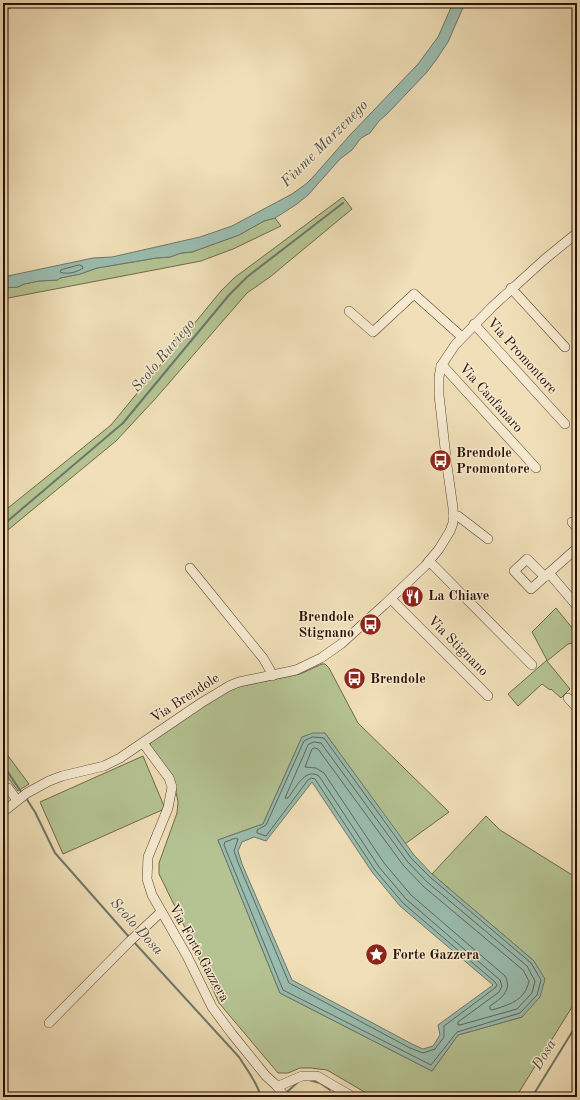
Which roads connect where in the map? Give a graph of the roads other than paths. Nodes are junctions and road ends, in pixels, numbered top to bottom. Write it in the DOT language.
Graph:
graph roads {
  1 [pos="9,3"];
  2 [pos="3,7"];
  3 [pos="577,233"];
  4 [pos="511,288"];
  5 [pos="349,311"];
  6 [pos="474,324"];
  7 [pos="462,337"];
  8 [pos="565,347"];
  9 [pos="441,366"];
  10 [pos="565,424"];
  11 [pos="536,468"];
  12 [pos="453,516"];
  13 [pos="488,539"];
  14 [pos="577,548"];
  15 [pos="429,561"];
  16 [pos="190,568"];
  17 [pos="391,599"];
  18 [pos="577,606"];
  19 [pos="532,665"];
  20 [pos="272,676"];
  21 [pos="488,696"];
  22 [pos="568,698"];
  23 [pos="577,708"];
  24 [pos="143,743"];
  25 [pos="8,788"];
  26 [pos="22,796"];
  27 [pos="3,812"];
  28 [pos="161,912"];
  29 [pos="49,1023"];
  30 [pos="276,1085"];
  31 [pos="285,1097"];
  32 [pos="353,1097"];
  1 -- 2 [label="street"];
  3 -- 4 [label="street, Via Brendole"];
  4 -- 6 [label="street, Via Brendole"];
  4 -- 8 [label="street"];
  5 -- 7 [label="street"];
  6 -- 7 [label="street, Via Brendole"];
  6 -- 10 [label="street, Via Promontore"];
  7 -- 9 [label="street, Via Brendole"];
  9 -- 11 [label="street, Via Canfanaro"];
  9 -- 12 [label="street, Via Brendole"];
  12 -- 13 [label="street"];
  12 -- 15 [label="street, Via Brendole"];
  14 -- 18 [label="street"];
  15 -- 17 [label="street, Via Brendole"];
  15 -- 19 [label="street"];
  16 -- 20 [label="street"];
  17 -- 20 [label="street, Via Brendole"];
  17 -- 21 [label="street, Via Stignano"];
  20 -- 24 [label="street, Via Brendole"];
  22 -- 23 [label="street"];
  24 -- 26 [label="street, Via Brendole"];
  24 -- 28 [label="street, Via Forte Gazzera"];
  25 -- 26 [label="street"];
  26 -- 27 [label="street, Via Brendole"];
  28 -- 29 [label="street"];
  28 -- 30 [label="street, Via Forte Gazzera"];
  30 -- 31 [label="street, Via Forte Gazzera"];
  30 -- 32 [label="street"];
}
